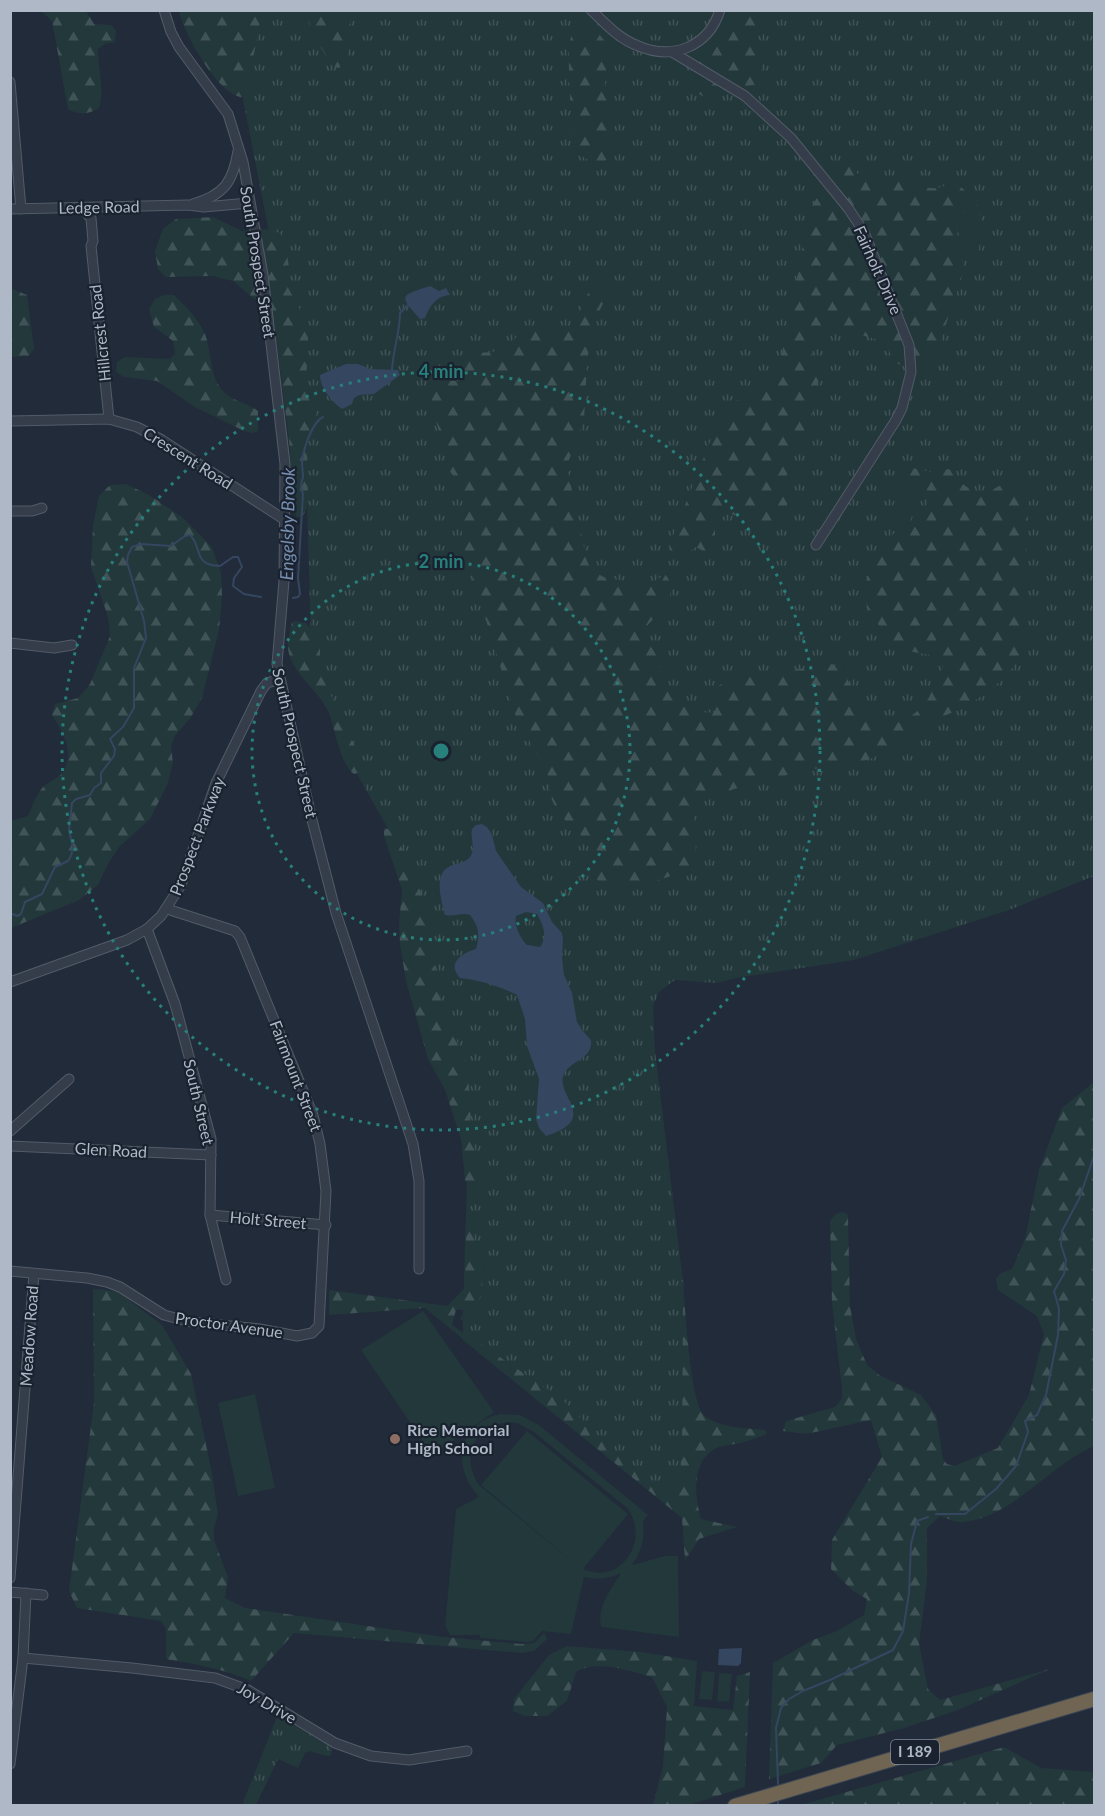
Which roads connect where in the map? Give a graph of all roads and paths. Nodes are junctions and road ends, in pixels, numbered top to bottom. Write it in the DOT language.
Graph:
graph roads {
  1 [pos="164,10"];
  2 [pos="591,10"];
  3 [pos="720,10"];
  4 [pos="672,52"];
  5 [pos="10,82"];
  6 [pos="238,148"];
  7 [pos="249,203"];
  8 [pos="188,205"];
  9 [pos="10,209"];
  10 [pos="21,209"];
  11 [pos="88,211"];
  12 [pos="109,419"];
  13 [pos="10,421"];
  14 [pos="42,508"];
  15 [pos="10,511"];
  16 [pos="285,520"];
  17 [pos="816,545"];
  18 [pos="10,643"];
  19 [pos="72,645"];
  20 [pos="280,679"];
  21 [pos="167,909"];
  22 [pos="147,929"];
  23 [pos="10,982"];
  24 [pos="69,1079"];
  25 [pos="10,1131"];
  26 [pos="10,1146"];
  27 [pos="211,1155"];
  28 [pos="210,1215"];
  29 [pos="326,1225"];
  30 [pos="419,1269"];
  31 [pos="10,1272"];
  32 [pos="34,1274"];
  33 [pos="226,1280"];
  34 [pos="312,1333"];
  35 [pos="10,1578"];
  36 [pos="10,1592"];
  37 [pos="26,1593"];
  38 [pos="43,1595"];
  39 [pos="23,1658"];
  40 [pos="1095,1699"];
  41 [pos="467,1750"];
  42 [pos="10,1764"];
  43 [pos="735,1806"];
  1 -- 6 [label="street, South Prospect Street"];
  2 -- 4 [label="street"];
  3 -- 4 [label="street"];
  4 -- 17 [label="street, Fairholt Drive"];
  5 -- 10 [label="street"];
  6 -- 7 [label="street, South Prospect Street"];
  6 -- 8 [label="street, Ledge Road"];
  7 -- 8 [label="street, Ledge Road"];
  7 -- 16 [label="street, South Prospect Street"];
  8 -- 11 [label="street, Ledge Road"];
  9 -- 10 [label="street, Ledge Road"];
  10 -- 11 [label="street, Ledge Road"];
  11 -- 12 [label="street, Hillcrest Road"];
  12 -- 13 [label="street, Crescent Road"];
  12 -- 16 [label="street, Crescent Road"];
  14 -- 15 [label="street"];
  16 -- 20 [label="street, South Prospect Street"];
  18 -- 19 [label="street"];
  20 -- 21 [label="street, Prospect Parkway"];
  20 -- 30 [label="street, South Prospect Street"];
  21 -- 22 [label="street, Prospect Parkway"];
  21 -- 29 [label="street, Fairmount Street"];
  22 -- 23 [label="street, Prospect Parkway"];
  22 -- 27 [label="street, South Street"];
  24 -- 25 [label="street"];
  26 -- 27 [label="street, Glen Road"];
  27 -- 28 [label="street, South Street"];
  28 -- 29 [label="street, Holt Street"];
  28 -- 33 [label="street, South Street"];
  29 -- 34 [label="street, Fairmount Street"];
  31 -- 32 [label="street, Proctor Avenue"];
  32 -- 34 [label="street, Proctor Avenue"];
  32 -- 35 [label="street, Meadow Road"];
  36 -- 37 [label="street"];
  37 -- 38 [label="street"];
  37 -- 39 [label="street"];
  39 -- 41 [label="street, Joy Drive"];
  39 -- 42 [label="street"];
  40 -- 43 [label="highway, I 189"];
}
